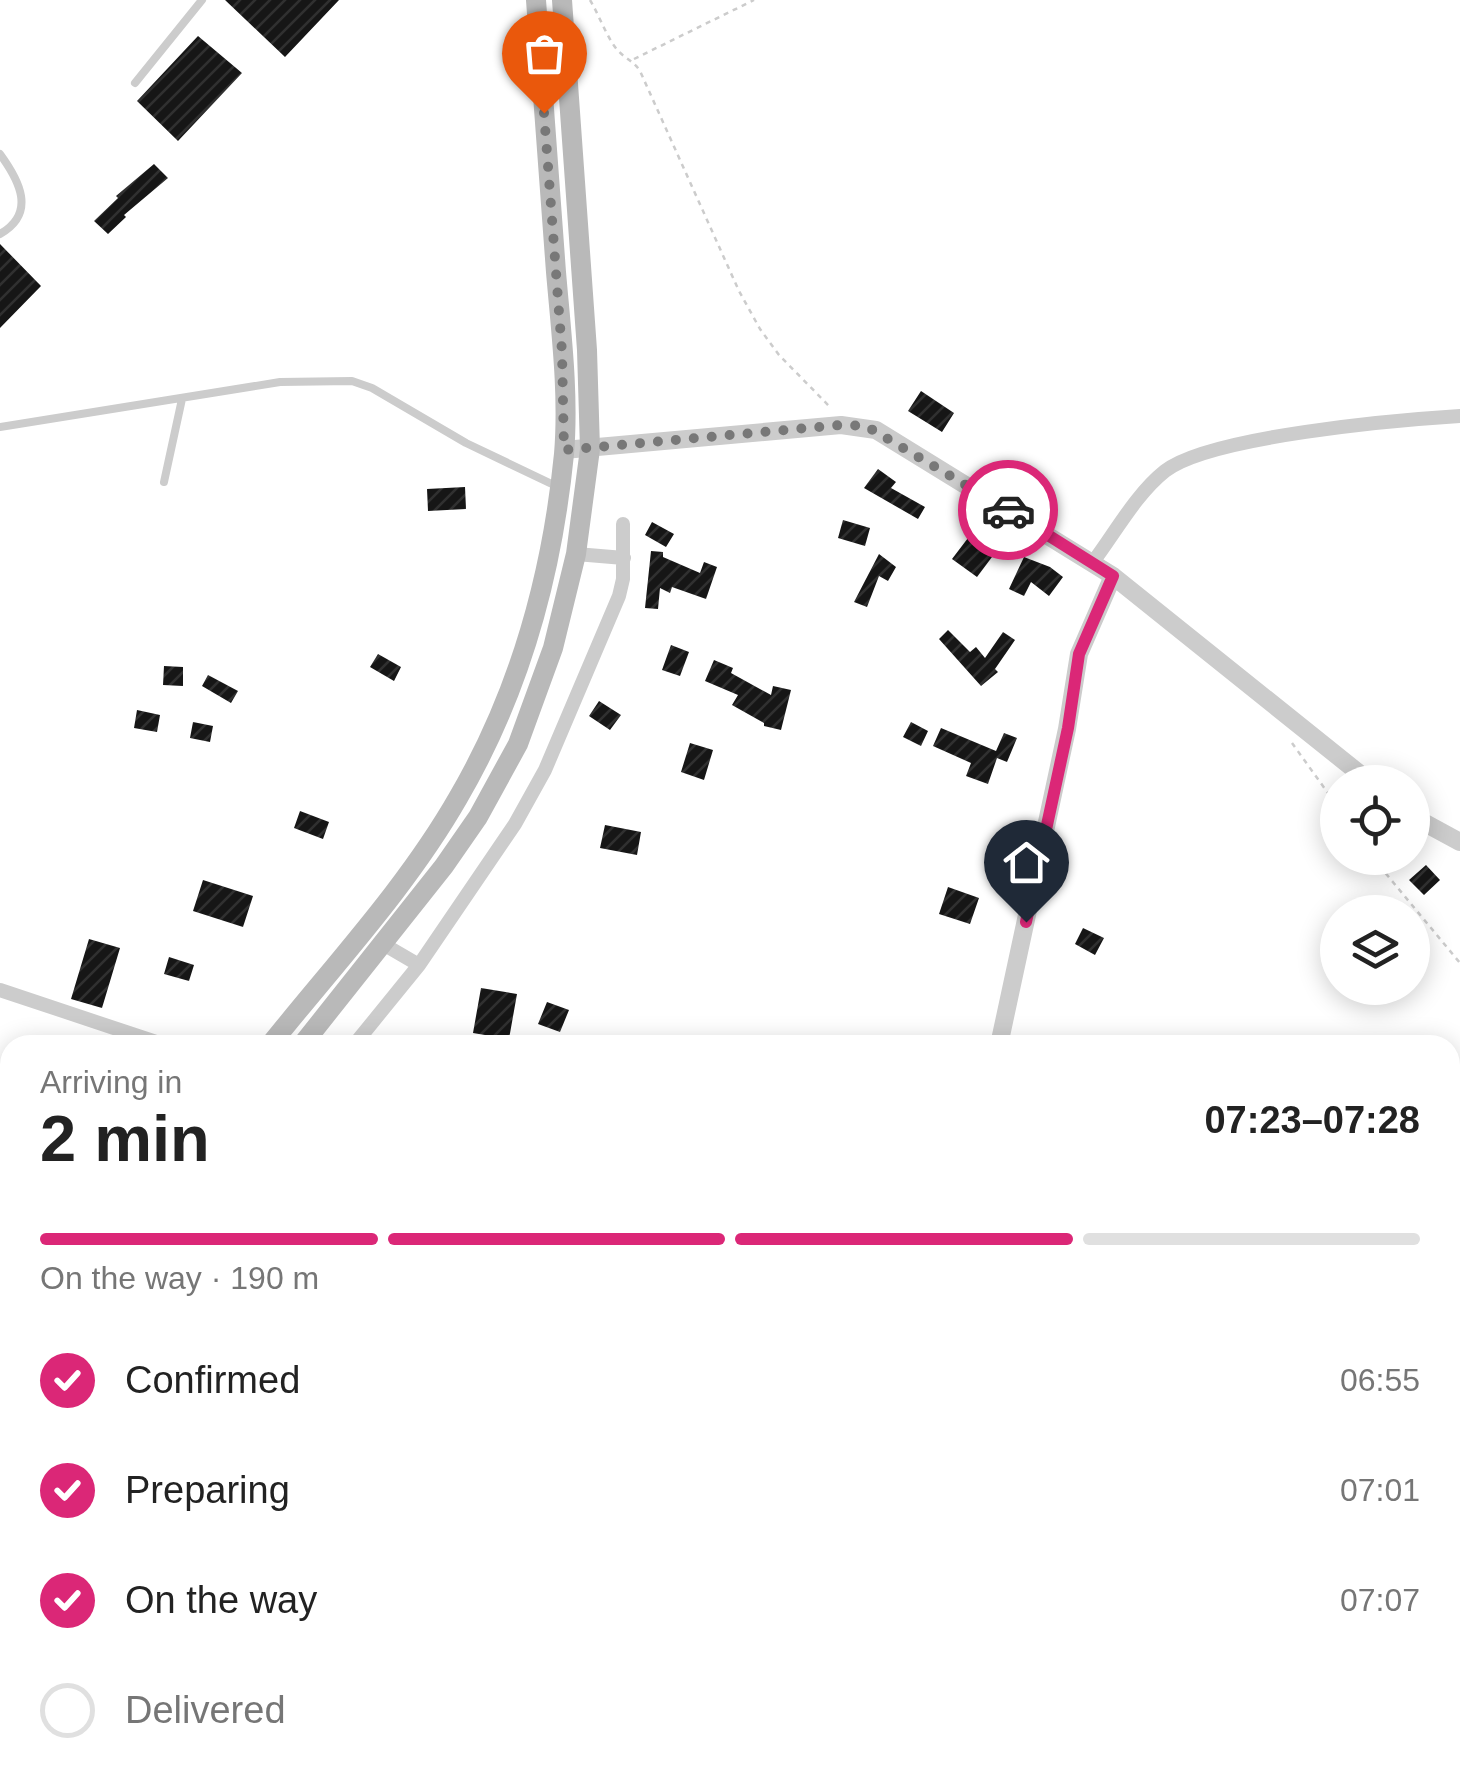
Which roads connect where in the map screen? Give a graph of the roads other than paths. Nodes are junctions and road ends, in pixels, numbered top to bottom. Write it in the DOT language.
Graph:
graph roads {
  1 [pos="202,0"];
  2 [pos="536,0"];
  3 [pos="562,0"];
  4 [pos="135,83"];
  5 [pos="0,154"];
  6 [pos="0,234"];
  7 [pos="182,399"];
  8 [pos="1460,416"];
  9 [pos="0,427"];
  10 [pos="590,449"];
  11 [pos="564,450"];
  12 [pos="164,482"];
  13 [pos="559,488"];
  14 [pos="623,524"];
  15 [pos="576,554"];
  16 [pos="624,558"];
  17 [pos="1093,562"];
  18 [pos="1113,576"];
  19 [pos="1349,765"];
  20 [pos="1430,826"];
  21 [pos="1460,842"];
  22 [pos="383,944"];
  23 [pos="418,965"];
  24 [pos="0,990"];
  25 [pos="135,1035"];
  26 [pos="278,1035"];
  27 [pos="310,1035"];
  28 [pos="362,1035"];
  29 [pos="1001,1035"];
  1 -- 4 [label="lane"];
  2 -- 11 [label="main road"];
  3 -- 10 [label="main road"];
  5 -- 6 [label="lane"];
  7 -- 9 [label="lane"];
  7 -- 12 [label="lane"];
  7 -- 13 [label="lane"];
  8 -- 17 [label="street"];
  10 -- 11 [label="street"];
  10 -- 15 [label="main road"];
  10 -- 17 [label="street"];
  11 -- 13 [label="main road"];
  13 -- 26 [label="main road"];
  14 -- 16 [label="street"];
  15 -- 16 [label="street"];
  15 -- 22 [label="main road"];
  16 -- 23 [label="street"];
  17 -- 18 [label="street"];
  18 -- 19 [label="street"];
  18 -- 29 [label="street"];
  20 -- 21 [label="street"];
  22 -- 23 [label="street"];
  22 -- 27 [label="main road"];
  23 -- 28 [label="street"];
  24 -- 25 [label="street"];
}
